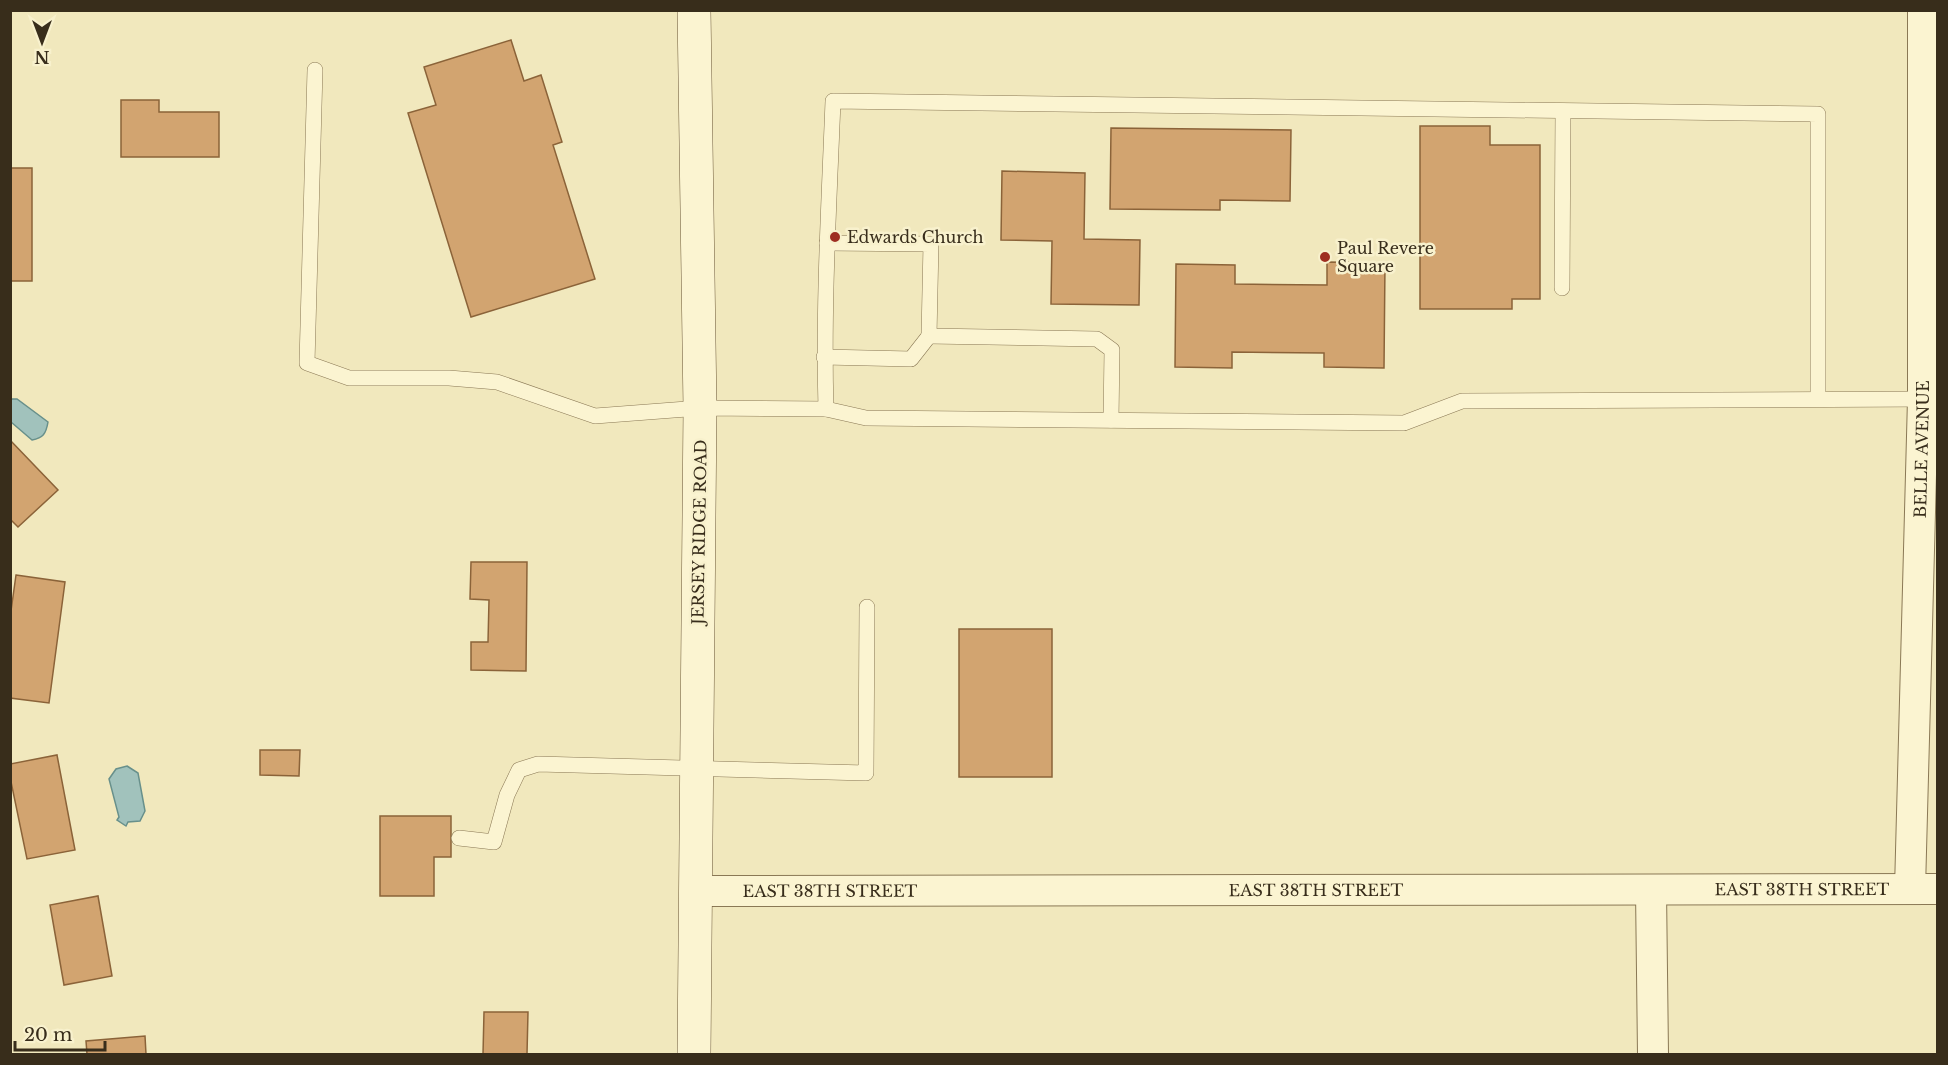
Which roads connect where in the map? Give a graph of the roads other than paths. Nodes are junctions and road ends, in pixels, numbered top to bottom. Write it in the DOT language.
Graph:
graph roads {
  1 [pos="694,10"];
  2 [pos="1923,10"];
  3 [pos="315,70"];
  4 [pos="1563,111"];
  5 [pos="827,243"];
  6 [pos="1562,288"];
  7 [pos="929,336"];
  8 [pos="824,357"];
  9 [pos="1818,399"];
  10 [pos="1930,399"];
  11 [pos="700,408"];
  12 [pos="826,409"];
  13 [pos="1111,420"];
  14 [pos="867,607"];
  15 [pos="696,770"];
  16 [pos="459,838"];
  17 [pos="1924,889"];
  18 [pos="1651,890"];
  19 [pos="695,891"];
  20 [pos="694,1054"];
  21 [pos="1653,1054"];
  1 -- 11 [label="main road, JERSEY RIDGE ROAD"];
  2 -- 10 [label="street, BELLE AVENUE"];
  3 -- 11 [label="lane"];
  4 -- 5 [label="lane"];
  4 -- 6 [label="lane"];
  4 -- 9 [label="lane"];
  5 -- 7 [label="lane"];
  5 -- 8 [label="lane"];
  7 -- 8 [label="lane"];
  7 -- 13 [label="lane"];
  8 -- 12 [label="lane"];
  9 -- 10 [label="lane"];
  9 -- 13 [label="lane"];
  10 -- 17 [label="street, BELLE AVENUE"];
  11 -- 12 [label="lane"];
  11 -- 15 [label="main road, JERSEY RIDGE ROAD"];
  12 -- 13 [label="lane"];
  14 -- 15 [label="lane"];
  15 -- 16 [label="lane"];
  15 -- 19 [label="main road, JERSEY RIDGE ROAD"];
  17 -- 18 [label="street, EAST 38TH STREET"];
  18 -- 19 [label="street, EAST 38TH STREET"];
  18 -- 21 [label="street"];
  19 -- 20 [label="main road, JERSEY RIDGE ROAD"];
}
